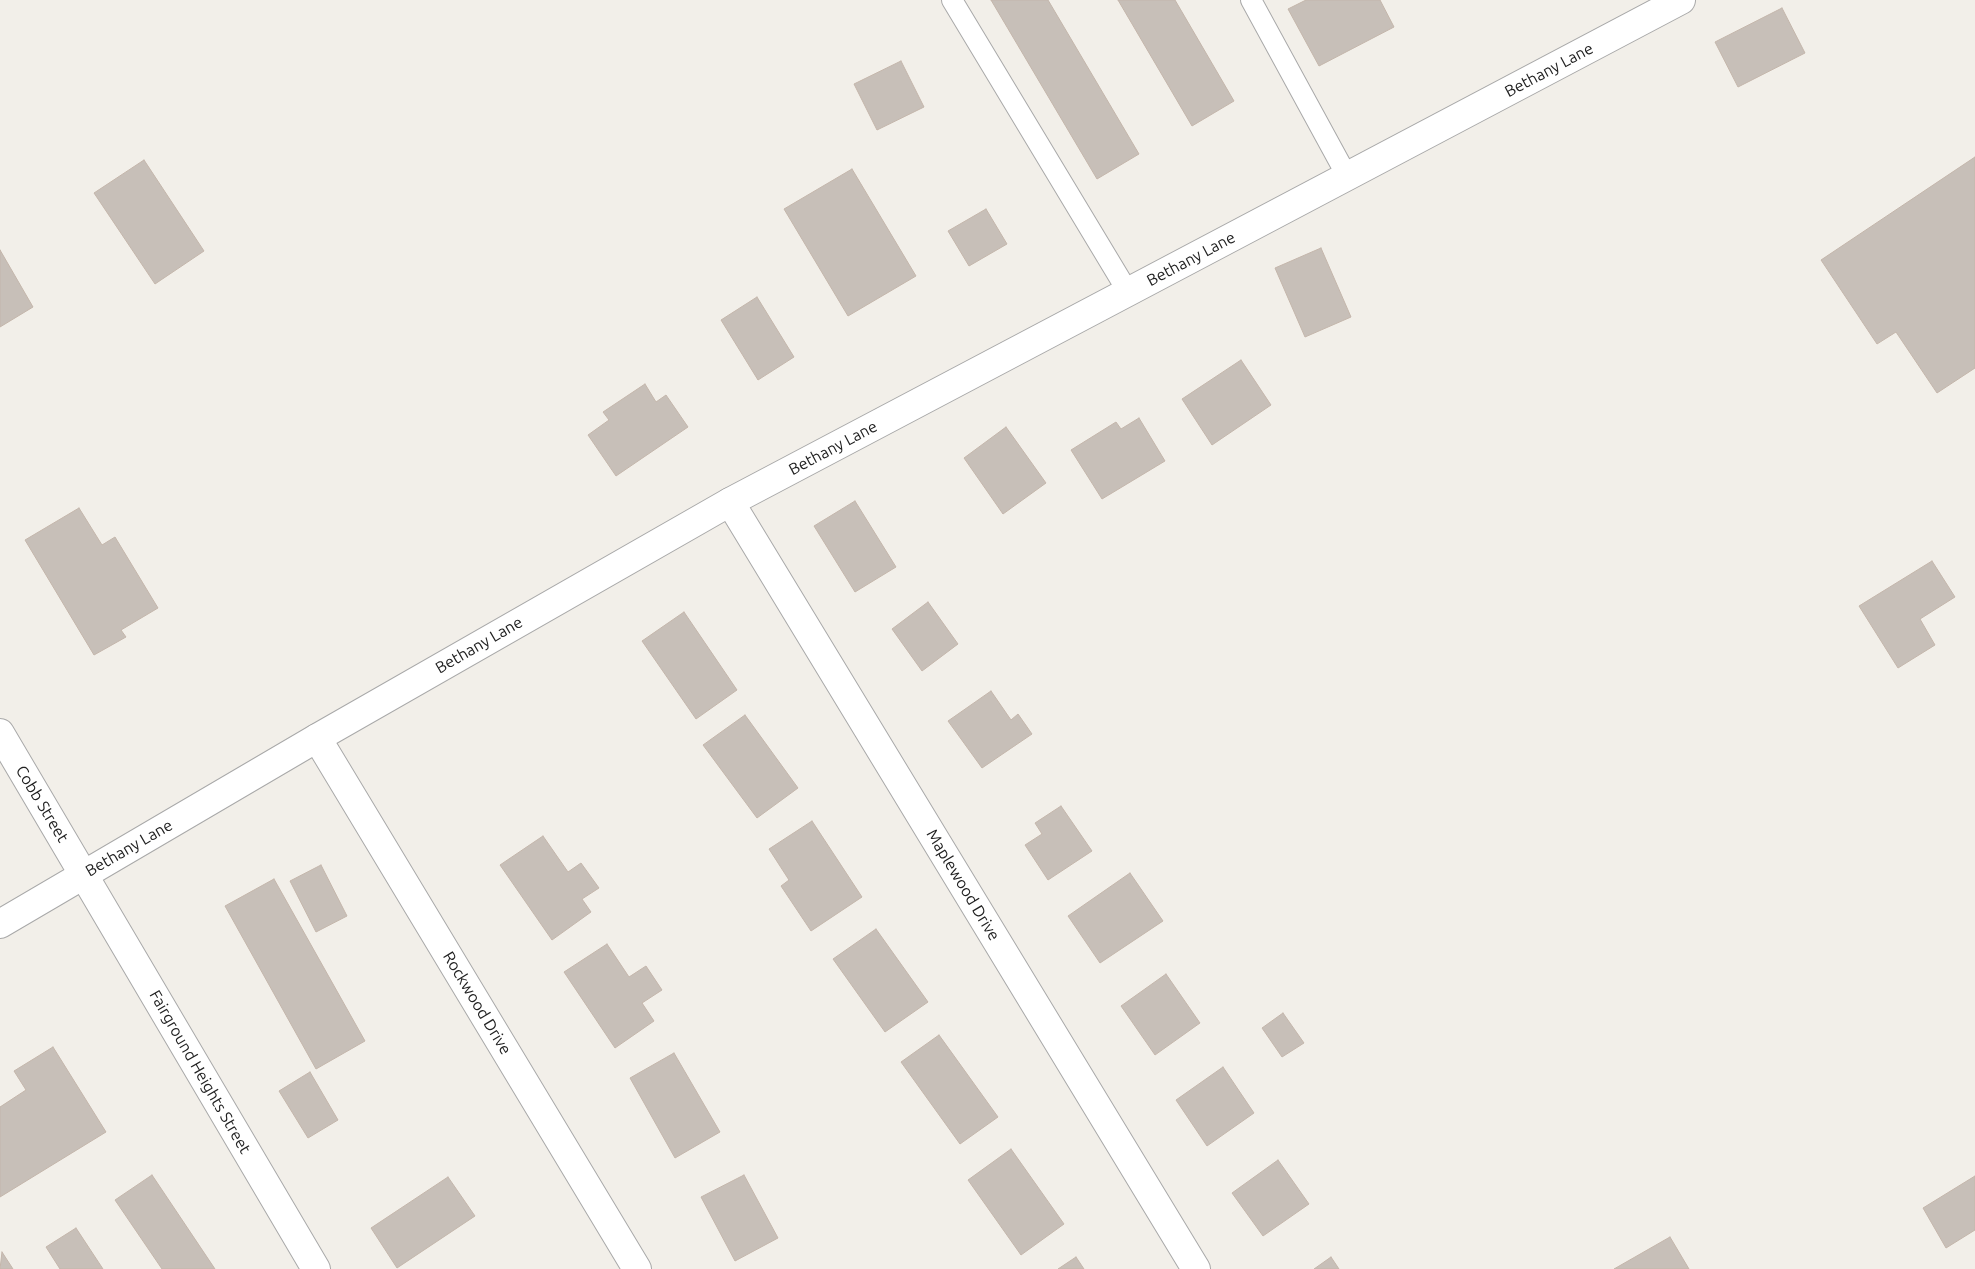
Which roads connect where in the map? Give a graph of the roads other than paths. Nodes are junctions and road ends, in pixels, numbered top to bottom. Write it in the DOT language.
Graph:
graph roads {
  1 [pos="952,0"];
  2 [pos="1251,0"];
  3 [pos="1681,0"];
  4 [pos="1347,176"];
  5 [pos="1128,292"];
  6 [pos="730,502"];
  7 [pos="0,733"];
  8 [pos="317,738"];
  9 [pos="84,874"];
  10 [pos="0,924"];
  11 [pos="316,1269"];
  12 [pos="637,1269"];
  13 [pos="1196,1269"];
  1 -- 5 [label="lane"];
  2 -- 4 [label="lane"];
  3 -- 4 [label="street, Bethany Lane"];
  4 -- 5 [label="street, Bethany Lane"];
  5 -- 6 [label="street, Bethany Lane"];
  6 -- 8 [label="street, Bethany Lane"];
  6 -- 13 [label="street, Maplewood Drive"];
  7 -- 9 [label="street, Cobb Street"];
  8 -- 9 [label="street, Bethany Lane"];
  8 -- 12 [label="street, Rockwood Drive"];
  9 -- 10 [label="street, Bethany Lane"];
  9 -- 11 [label="street, Fairground Heights Street"];
}
